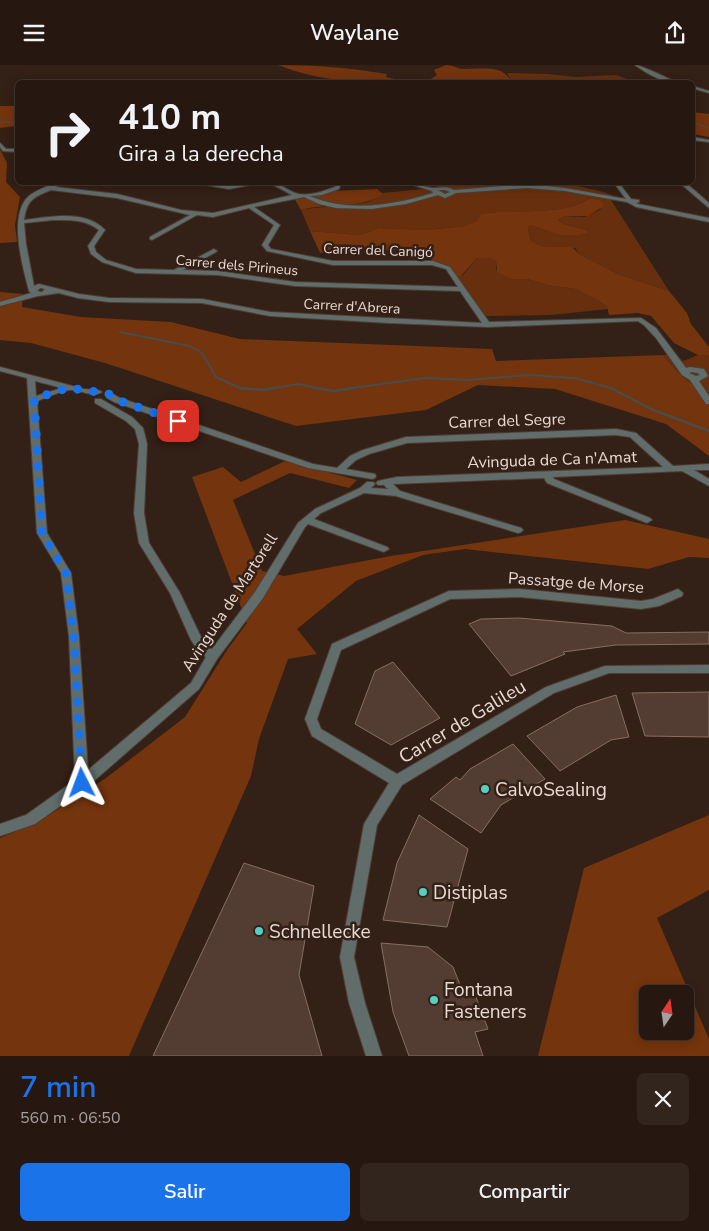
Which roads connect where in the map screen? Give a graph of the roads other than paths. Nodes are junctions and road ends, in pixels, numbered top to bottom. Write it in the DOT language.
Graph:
graph roads {
  1 [pos="636,65"];
  2 [pos="666,80"];
  3 [pos="695,88"];
  4 [pos="709,92"];
  5 [pos="695,139"];
  6 [pos="709,141"];
  7 [pos="0,144"];
  8 [pos="15,151"];
  9 [pos="56,185"];
  10 [pos="213,185"];
  11 [pos="244,185"];
  12 [pos="277,185"];
  13 [pos="338,185"];
  14 [pos="419,185"];
  15 [pos="618,185"];
  16 [pos="685,185"];
  17 [pos="51,188"];
  18 [pos="435,192"];
  19 [pos="302,196"];
  20 [pos="629,199"];
  21 [pos="709,206"];
  22 [pos="251,208"];
  23 [pos="195,214"];
  24 [pos="708,216"];
  25 [pos="22,223"];
  26 [pos="152,238"];
  27 [pos="214,251"];
  28 [pos="177,271"];
  29 [pos="28,272"];
  30 [pos="46,289"];
  31 [pos="460,289"];
  32 [pos="34,292"];
  33 [pos="0,304"];
  34 [pos="487,325"];
  35 [pos="674,357"];
  36 [pos="0,369"];
  37 [pos="31,377"];
  38 [pos="700,377"];
  39 [pos="70,387"];
  40 [pos="103,398"];
  41 [pos="34,399"];
  42 [pos="709,402"];
  43 [pos="709,467"];
  44 [pos="671,469"];
  45 [pos="685,469"];
  46 [pos="339,471"];
  47 [pos="546,475"];
  48 [pos="374,482"];
  49 [pos="709,483"];
  50 [pos="397,493"];
  51 [pos="306,520"];
  52 [pos="646,520"];
  53 [pos="518,530"];
  54 [pos="384,549"];
  55 [pos="678,593"];
  56 [pos="212,656"];
  57 [pos="709,669"];
  58 [pos="397,781"];
  59 [pos="82,783"];
  60 [pos="0,830"];
  61 [pos="374,1056"];
  1 -- 2 [label="street"];
  3 -- 4 [label="street"];
  5 -- 6 [label="street"];
  7 -- 8 [label="street"];
  9 -- 17 [label="street"];
  10 -- 11 [label="street"];
  12 -- 19 [label="street"];
  13 -- 19 [label="street"];
  14 -- 18 [label="street"];
  15 -- 20 [label="street"];
  16 -- 21 [label="street"];
  17 -- 23 [label="street"];
  17 -- 25 [label="street"];
  18 -- 19 [label="street"];
  18 -- 20 [label="street"];
  19 -- 22 [label="street"];
  20 -- 24 [label="street"];
  22 -- 23 [label="street"];
  22 -- 31 [label="street, Carrer del Canigó"];
  23 -- 26 [label="street"];
  25 -- 28 [label="street, Carrer dels Pirineus"];
  25 -- 29 [label="street"];
  27 -- 28 [label="street"];
  28 -- 31 [label="street, Carrer dels Pirineus"];
  29 -- 30 [label="street"];
  29 -- 32 [label="street"];
  30 -- 32 [label="street"];
  30 -- 34 [label="street, Carrer d'Abrera"];
  31 -- 34 [label="street, Carrer del Canigó"];
  32 -- 33 [label="street"];
  34 -- 35 [label="street, Carrer d'Abrera"];
  35 -- 38 [label="street"];
  35 -- 38 [label="street"];
  36 -- 37 [label="street"];
  37 -- 39 [label="street"];
  37 -- 41 [label="street"];
  38 -- 42 [label="street"];
  39 -- 40 [label="street"];
  39 -- 41 [label="street"];
  40 -- 46 [label="street"];
  40 -- 56 [label="street"];
  41 -- 59 [label="street"];
  43 -- 45 [label="street, Avinguda de Ca n'Amat"];
  44 -- 45 [label="street, Avinguda de Ca n'Amat"];
  44 -- 46 [label="street, Carrer del Segre"];
  44 -- 47 [label="street, Avinguda de Ca n'Amat"];
  45 -- 49 [label="street"];
  46 -- 48 [label="street"];
  47 -- 48 [label="street, Avinguda de Ca n'Amat"];
  47 -- 52 [label="street"];
  48 -- 50 [label="street"];
  48 -- 50 [label="street"];
  48 -- 51 [label="street, Avinguda de Martorell"];
  50 -- 53 [label="street"];
  51 -- 54 [label="street"];
  51 -- 56 [label="street, Avinguda de Martorell"];
  55 -- 58 [label="street, Passatge de Morse"];
  56 -- 59 [label="street, Avinguda de Martorell"];
  57 -- 58 [label="street, Carrer de Galileu"];
  58 -- 61 [label="street, Carrer de Galileu"];
  59 -- 60 [label="street, Avinguda de Martorell"];
}
